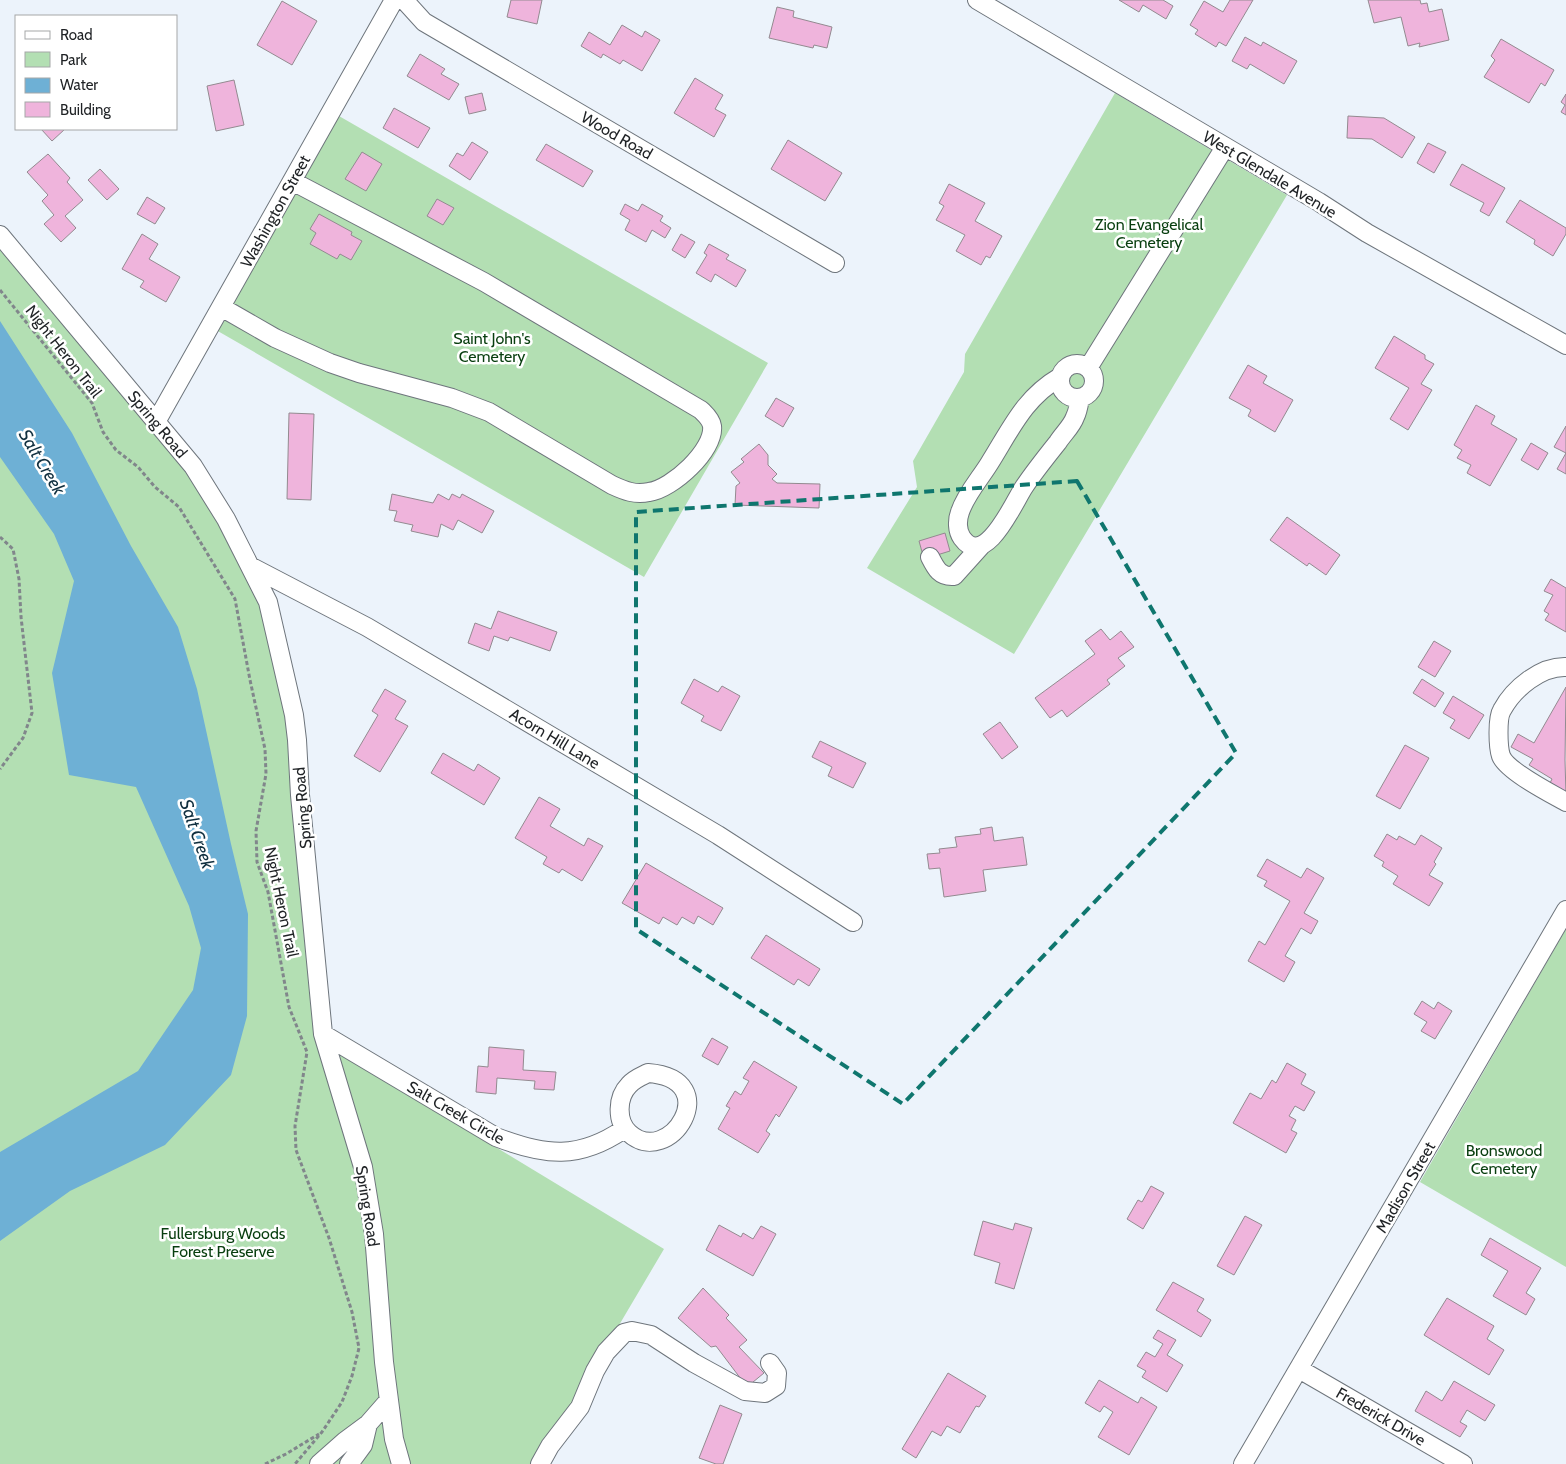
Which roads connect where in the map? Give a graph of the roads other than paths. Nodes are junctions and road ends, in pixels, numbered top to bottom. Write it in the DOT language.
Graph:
graph roads {
  1 [pos="394,0"];
  2 [pos="404,0"];
  3 [pos="977,0"];
  4 [pos="1224,147"];
  5 [pos="292,181"];
  6 [pos="0,235"];
  7 [pos="835,263"];
  8 [pos="221,307"];
  9 [pos="1566,345"];
  10 [pos="1088,368"];
  11 [pos="1060,377"];
  12 [pos="1080,398"];
  13 [pos="156,422"];
  14 [pos="982,546"];
  15 [pos="930,558"];
  16 [pos="250,566"];
  17 [pos="1566,667"];
  18 [pos="1566,802"];
  19 [pos="1566,910"];
  20 [pos="853,922"];
  21 [pos="323,1034"];
  22 [pos="624,1129"];
  23 [pos="770,1363"];
  24 [pos="1299,1368"];
  25 [pos="389,1400"];
  26 [pos="368,1424"];
  27 [pos="319,1464"];
  28 [pos="349,1464"];
  29 [pos="401,1464"];
  30 [pos="540,1464"];
  31 [pos="1243,1464"];
  32 [pos="1463,1464"];
  1 -- 5 [label="street, Washington Street"];
  2 -- 7 [label="street, Wood Road"];
  3 -- 4 [label="street, West Glendale Avenue"];
  4 -- 9 [label="street, West Glendale Avenue"];
  4 -- 10 [label="street"];
  5 -- 8 [label="street, Washington Street"];
  5 -- 8 [label="street"];
  6 -- 13 [label="street, Spring Road"];
  8 -- 13 [label="street, Washington Street"];
  10 -- 11 [label="street"];
  10 -- 12 [label="street"];
  11 -- 12 [label="street"];
  11 -- 14 [label="street"];
  12 -- 14 [label="street"];
  13 -- 16 [label="street, Spring Road"];
  14 -- 15 [label="street"];
  16 -- 20 [label="street, Acorn Hill Lane"];
  16 -- 21 [label="street, Spring Road"];
  17 -- 18 [label="street"];
  19 -- 24 [label="street, Madison Street"];
  21 -- 22 [label="street, Salt Creek Circle"];
  21 -- 25 [label="street, Spring Road"];
  23 -- 30 [label="street"];
  24 -- 31 [label="street, Madison Street"];
  24 -- 32 [label="street, Frederick Drive"];
  25 -- 26 [label="street"];
  25 -- 29 [label="street, Spring Road"];
  26 -- 27 [label="street"];
  26 -- 28 [label="street"];
}
